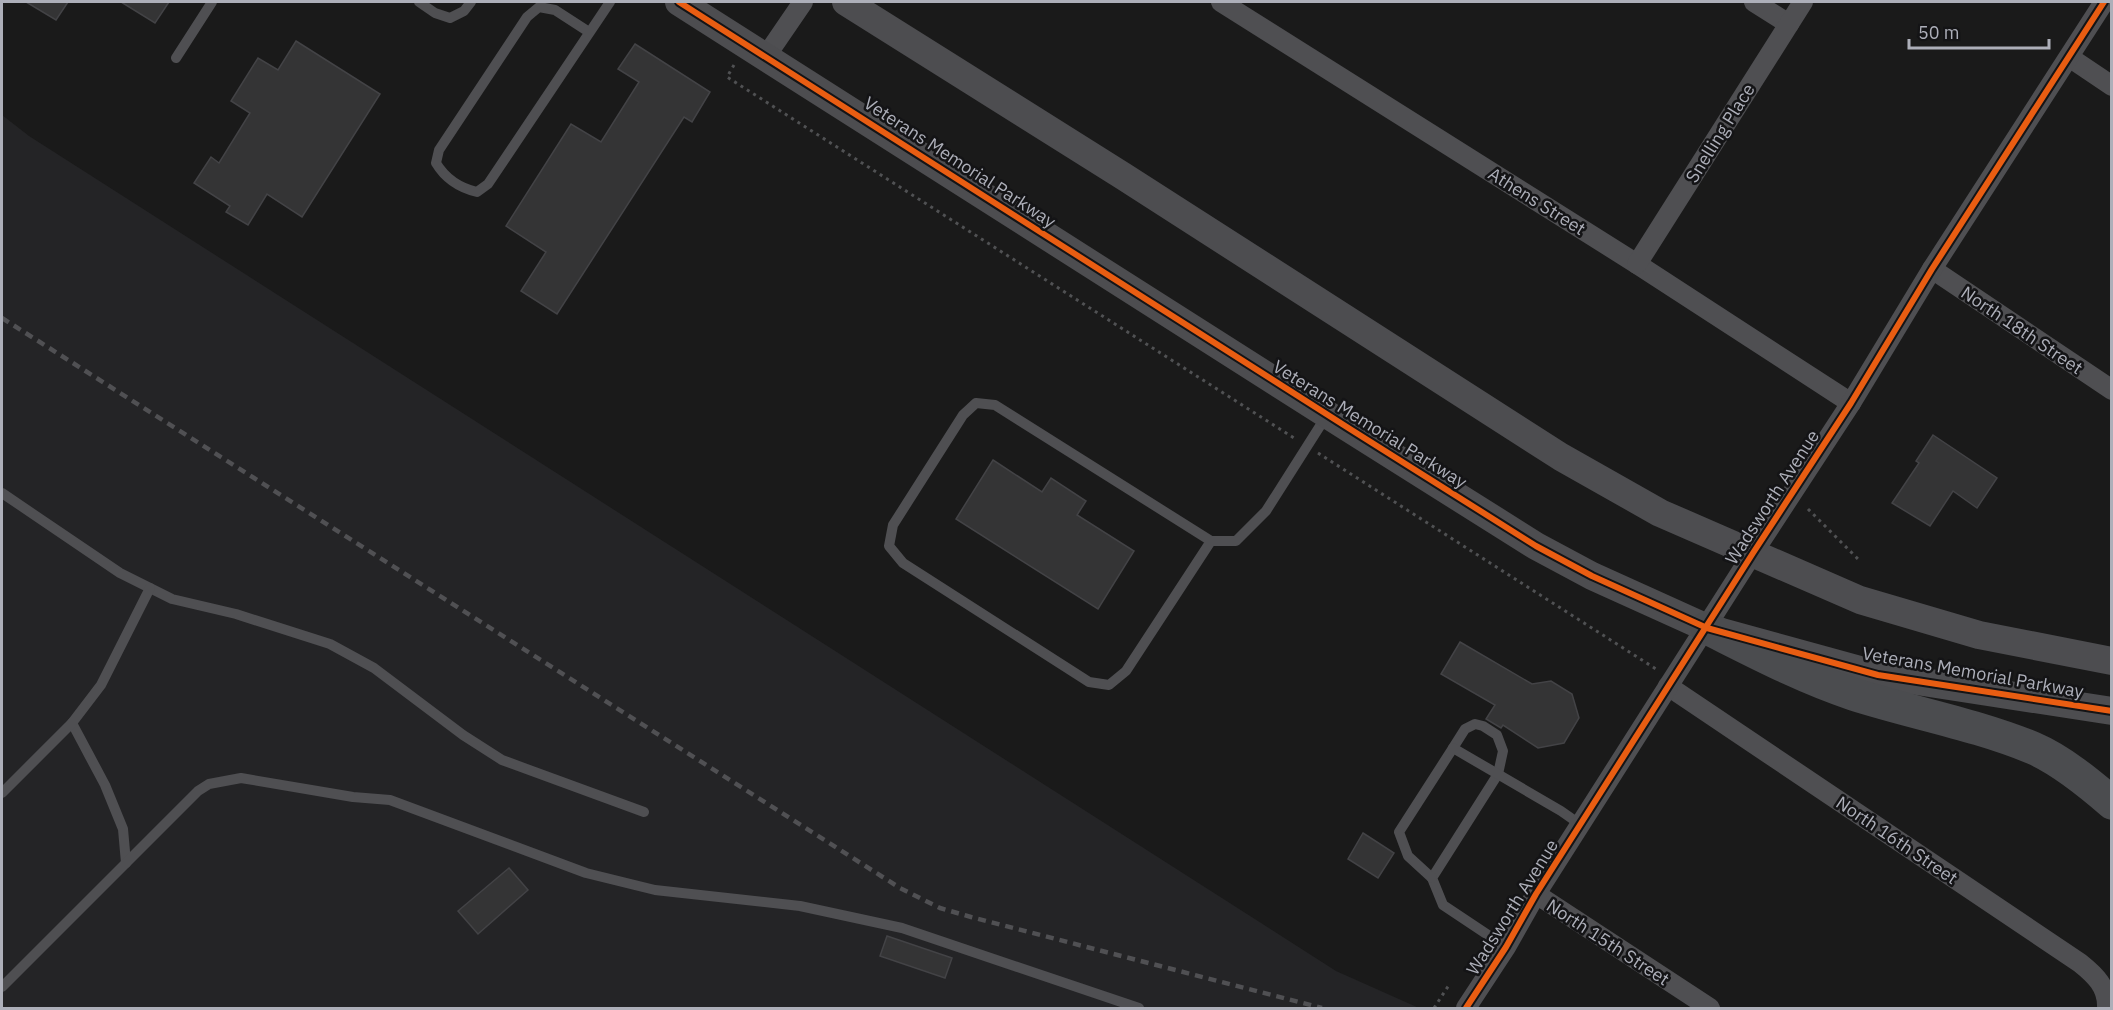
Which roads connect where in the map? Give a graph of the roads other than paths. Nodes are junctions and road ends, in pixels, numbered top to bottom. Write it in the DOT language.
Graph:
graph roads {
  1 [pos="212,2"];
  2 [pos="419,2"];
  3 [pos="471,2"];
  4 [pos="610,2"];
  5 [pos="680,2"];
  6 [pos="803,2"];
  7 [pos="846,2"];
  8 [pos="1221,2"];
  9 [pos="1754,2"];
  10 [pos="1803,2"];
  11 [pos="2104,2"];
  12 [pos="1789,24"];
  13 [pos="590,32"];
  14 [pos="766,56"];
  15 [pos="2069,57"];
  16 [pos="176,58"];
  17 [pos="2112,86"];
  18 [pos="1637,264"];
  19 [pos="1932,269"];
  20 [pos="2112,390"];
  21 [pos="1851,403"];
  22 [pos="1327,415"];
  23 [pos="2,493"];
  24 [pos="1210,541"];
  25 [pos="1753,553"];
  26 [pos="150,588"];
  27 [pos="1707,628"];
  28 [pos="2112,661"];
  29 [pos="1668,686"];
  30 [pos="2112,711"];
  31 [pos="72,723"];
  32 [pos="1453,748"];
  33 [pos="1498,774"];
  34 [pos="2,793"];
  35 [pos="2112,802"];
  36 [pos="644,812"];
  37 [pos="1581,825"];
  38 [pos="126,863"];
  39 [pos="1432,878"];
  40 [pos="1536,894"];
  41 [pos="1506,947"];
  42 [pos="2,987"];
  43 [pos="1139,1008"];
  44 [pos="1466,1008"];
  45 [pos="1710,1008"];
  46 [pos="2107,1008"];
  1 -- 16 [label="lane"];
  2 -- 3 [label="lane"];
  4 -- 13 [label="lane"];
  5 -- 14 [label="street, Veterans Memorial Parkway"];
  6 -- 14 [label="street"];
  7 -- 25 [label="street, Veterans Memorial Parkway"];
  8 -- 18 [label="street, Athens Street"];
  9 -- 12 [label="street"];
  10 -- 12 [label="street, Snelling Place"];
  11 -- 15 [label="street, Wadsworth Avenue"];
  12 -- 18 [label="street, Snelling Place"];
  13 -- 13 [label="lane"];
  14 -- 22 [label="street, Veterans Memorial Parkway"];
  15 -- 17 [label="street"];
  15 -- 19 [label="street, Wadsworth Avenue"];
  18 -- 21 [label="street, Athens Street"];
  19 -- 20 [label="street, North 18th Street"];
  19 -- 21 [label="street, Wadsworth Avenue"];
  21 -- 25 [label="street, Wadsworth Avenue"];
  22 -- 24 [label="lane"];
  22 -- 27 [label="street, Veterans Memorial Parkway"];
  23 -- 26 [label="lane"];
  24 -- 24 [label="lane"];
  25 -- 27 [label="street, Wadsworth Avenue"];
  25 -- 28 [label="street, Veterans Memorial Parkway"];
  26 -- 31 [label="lane"];
  26 -- 36 [label="lane"];
  27 -- 29 [label="street, Wadsworth Avenue"];
  27 -- 30 [label="street, Veterans Memorial Parkway"];
  27 -- 35 [label="highway"];
  29 -- 37 [label="street, Wadsworth Avenue"];
  29 -- 46 [label="street, North 16th Street"];
  31 -- 34 [label="lane"];
  31 -- 38 [label="lane"];
  32 -- 33 [label="lane"];
  32 -- 33 [label="lane"];
  32 -- 39 [label="lane"];
  33 -- 37 [label="lane"];
  33 -- 39 [label="lane"];
  37 -- 40 [label="street, Wadsworth Avenue"];
  38 -- 42 [label="lane"];
  38 -- 43 [label="lane"];
  39 -- 41 [label="lane"];
  40 -- 41 [label="street, Wadsworth Avenue"];
  40 -- 45 [label="street, North 15th Street"];
  41 -- 44 [label="street, Wadsworth Avenue"];
}
